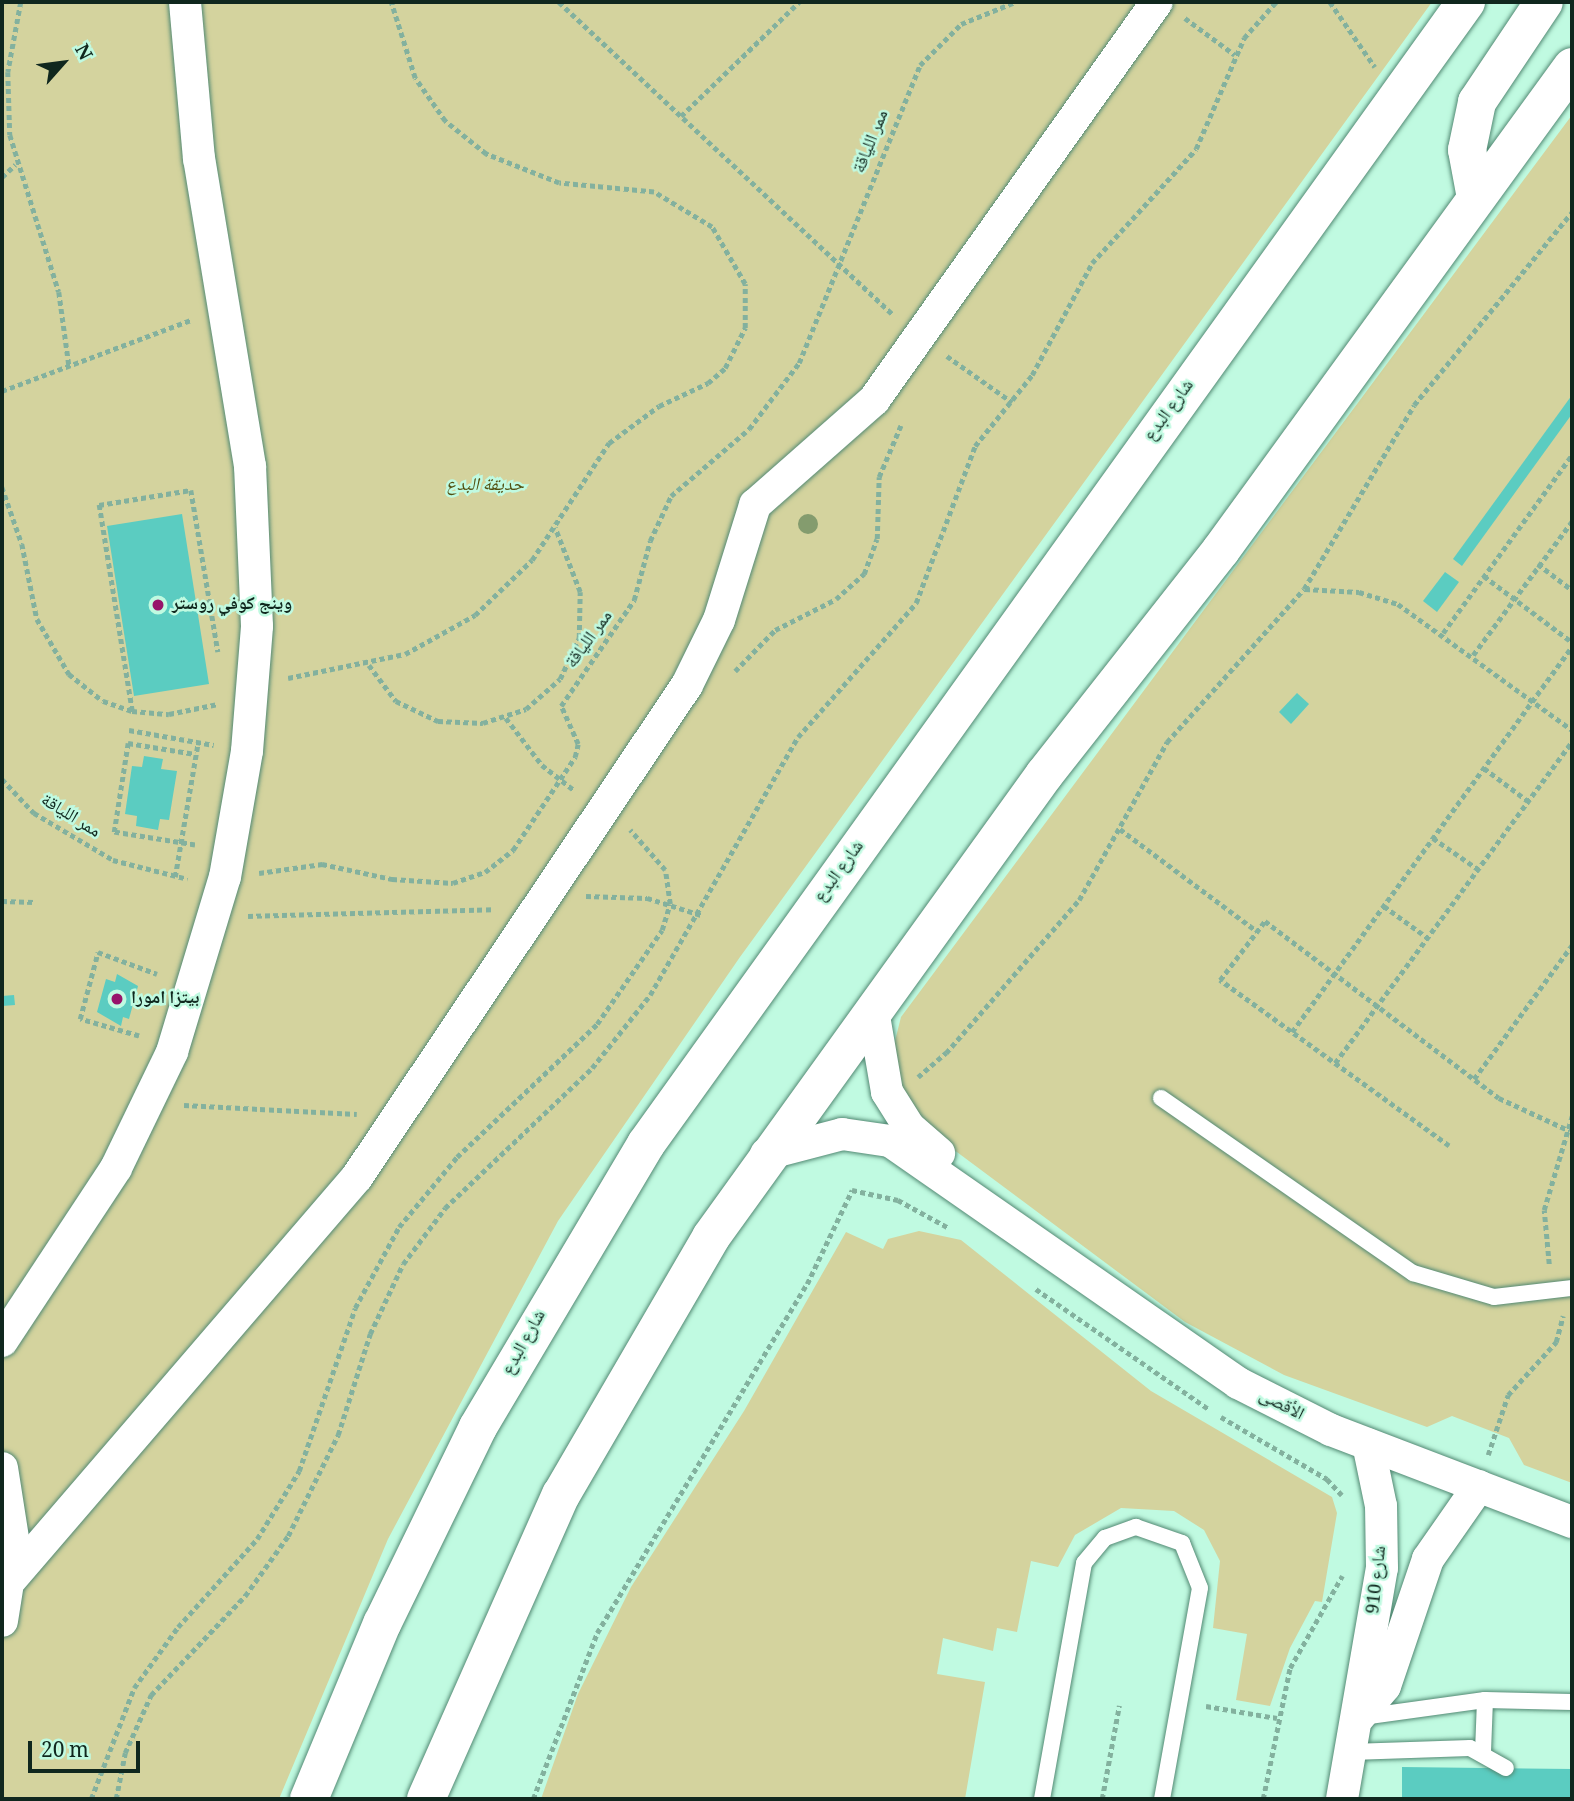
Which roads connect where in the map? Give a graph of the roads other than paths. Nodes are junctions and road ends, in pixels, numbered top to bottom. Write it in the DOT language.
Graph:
graph roads {
  1 [pos="185,2"];
  2 [pos="1466,2"];
  3 [pos="1545,2"];
  4 [pos="1166,6"];
  5 [pos="1572,67"];
  6 [pos="1476,198"];
  7 [pos="873,1010"];
  8 [pos="1161,1098"];
  9 [pos="766,1154"];
  10 [pos="1023,1228"];
  11 [pos="1572,1288"];
  12 [pos="2,1341"];
  13 [pos="1368,1444"];
  14 [pos="2,1468"];
  15 [pos="1479,1486"];
  16 [pos="1572,1522"];
  17 [pos="12,1578"];
  18 [pos="2,1621"];
  19 [pos="1485,1700"];
  20 [pos="1572,1702"];
  21 [pos="1359,1717"];
  22 [pos="1352,1752"];
  23 [pos="1483,1752"];
  24 [pos="1506,1768"];
  25 [pos="309,1799"];
  26 [pos="426,1799"];
  27 [pos="1042,1799"];
  28 [pos="1162,1799"];
  29 [pos="1342,1799"];
  1 -- 12 [label="street"];
  2 -- 25 [label="main road, شارع البدع"];
  3 -- 6 [label="main road"];
  4 -- 17 [label="street"];
  5 -- 6 [label="main road"];
  6 -- 7 [label="main road"];
  7 -- 9 [label="main road"];
  7 -- 10 [label="street, الأقصى"];
  8 -- 11 [label="lane"];
  9 -- 10 [label="street, الأقصى"];
  9 -- 26 [label="main road"];
  10 -- 13 [label="street, الأقصى"];
  13 -- 15 [label="street, الأقصى"];
  13 -- 21 [label="street, شارع 910"];
  14 -- 17 [label="street"];
  15 -- 16 [label="street, الأقصى"];
  15 -- 21 [label="street, شارع 910"];
  17 -- 18 [label="street"];
  19 -- 20 [label="lane"];
  19 -- 21 [label="lane"];
  19 -- 23 [label="lane"];
  21 -- 22 [label="street, شارع 910"];
  22 -- 23 [label="lane"];
  22 -- 29 [label="street, شارع 910"];
  23 -- 24 [label="lane"];
  27 -- 28 [label="lane"];
}
